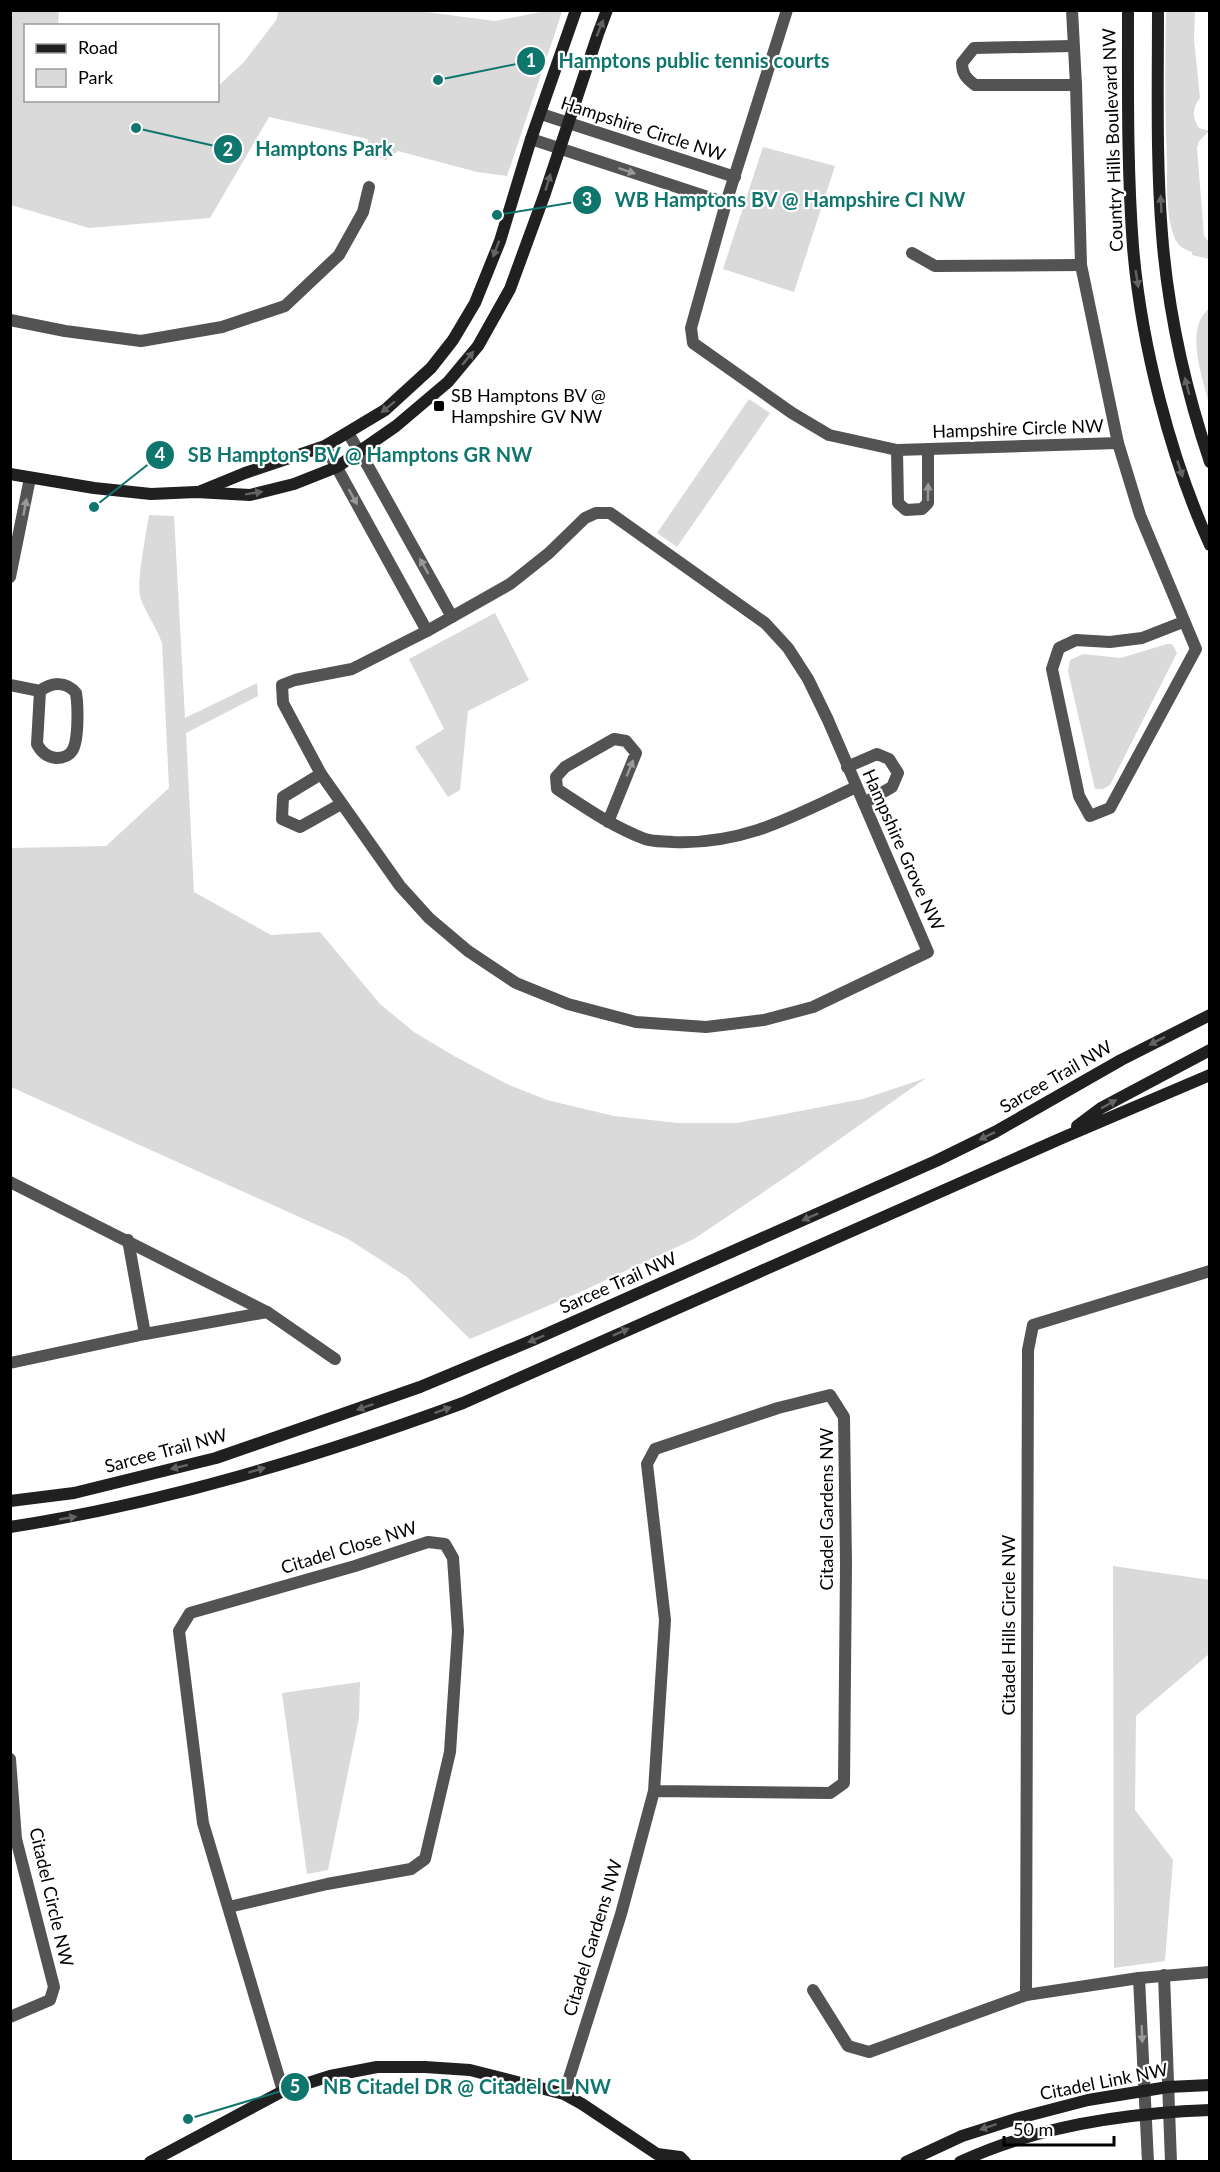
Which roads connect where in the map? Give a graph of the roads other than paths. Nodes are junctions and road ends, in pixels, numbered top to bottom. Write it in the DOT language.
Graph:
graph roads {
  1 [pos="576,10"];
  2 [pos="607,10"];
  3 [pos="787,10"];
  4 [pos="1072,10"];
  5 [pos="1128,10"];
  6 [pos="1158,10"];
  7 [pos="1072,46"];
  8 [pos="1076,85"];
  9 [pos="541,114"];
  10 [pos="568,123"];
  11 [pos="531,139"];
  12 [pos="558,149"];
  13 [pos="735,177"];
  14 [pos="369,187"];
  15 [pos="726,203"];
  16 [pos="912,253"];
  17 [pos="1081,265"];
  18 [pos="10,320"];
  19 [pos="348,434"];
  20 [pos="1118,444"];
  21 [pos="325,446"];
  22 [pos="897,450"];
  23 [pos="928,450"];
  24 [pos="360,453"];
  25 [pos="1209,462"];
  26 [pos="337,467"];
  27 [pos="10,474"];
  28 [pos="30,478"];
  29 [pos="196,492"];
  30 [pos="1209,543"];
  31 [pos="10,577"];
  32 [pos="452,617"];
  33 [pos="1183,622"];
  34 [pos="427,631"];
  35 [pos="10,685"];
  36 [pos="40,691"];
  37 [pos="847,767"];
  38 [pos="321,774"];
  39 [pos="856,787"];
  40 [pos="864,803"];
  41 [pos="341,804"];
  42 [pos="608,822"];
  43 [pos="1209,1015"];
  44 [pos="1209,1050"];
  45 [pos="1209,1075"];
  46 [pos="1062,1138"];
  47 [pos="10,1182"];
  48 [pos="128,1240"];
  49 [pos="1209,1271"];
  50 [pos="267,1312"];
  51 [pos="145,1334"];
  52 [pos="335,1359"];
  53 [pos="10,1363"];
  54 [pos="10,1501"];
  55 [pos="10,1527"];
  56 [pos="10,1759"];
  57 [pos="654,1791"];
  58 [pos="229,1907"];
  59 [pos="1209,1972"];
  60 [pos="1164,1975"];
  61 [pos="1139,1978"];
  62 [pos="813,1990"];
  63 [pos="1026,1995"];
  64 [pos="10,2017"];
  65 [pos="1209,2085"];
  66 [pos="1168,2087"];
  67 [pos="1144,2090"];
  68 [pos="283,2091"];
  69 [pos="564,2094"];
  70 [pos="1209,2110"];
  71 [pos="1169,2112"];
  72 [pos="1145,2115"];
  73 [pos="659,2158"];
  74 [pos="150,2162"];
  75 [pos="685,2162"];
  76 [pos="906,2162"];
  77 [pos="960,2162"];
  78 [pos="1148,2162"];
  79 [pos="1171,2162"];
  1 -- 9 [label="main road"];
  10 -- 2 [label="main road, one-way"];
  3 -- 13 [label="street, Hampshire Circle NW"];
  4 -- 7 [label="street, Hampshire Circle NW"];
  5 -- 30 [label="main road, Country Hills Boulevard NW, one-way"];
  25 -- 6 [label="main road, one-way"];
  7 -- 8 [label="street, Hampshire Circle NW"];
  7 -- 8 [label="street"];
  8 -- 17 [label="street, Hampshire Circle NW"];
  9 -- 10 [label="street, Hampshire Circle NW"];
  9 -- 11 [label="main road"];
  10 -- 12 [label="main road"];
  10 -- 13 [label="street, Hampshire Circle NW"];
  11 -- 12 [label="street"];
  11 -- 19 [label="main road, one-way"];
  12 -- 15 [label="street, one-way"];
  24 -- 12 [label="main road, one-way"];
  13 -- 15 [label="street, Hampshire Circle NW"];
  14 -- 18 [label="street"];
  15 -- 22 [label="street, Hampshire Circle NW"];
  16 -- 17 [label="street"];
  17 -- 20 [label="street, Hampshire Circle NW"];
  19 -- 21 [label="main road"];
  19 -- 24 [label="street"];
  20 -- 23 [label="street, Hampshire Circle NW"];
  20 -- 33 [label="street"];
  21 -- 26 [label="street"];
  21 -- 29 [label="main road"];
  22 -- 23 [label="street, Hampshire Circle NW"];
  22 -- 23 [label="street, one-way"];
  24 -- 26 [label="main road"];
  32 -- 24 [label="street, one-way"];
  29 -- 26 [label="main road, one-way"];
  26 -- 34 [label="street, one-way"];
  27 -- 28 [label="main road"];
  28 -- 29 [label="main road"];
  31 -- 28 [label="street, one-way"];
  32 -- 34 [label="street, Hampshire Grove NW"];
  32 -- 37 [label="street, Hampshire Grove NW"];
  33 -- 33 [label="street"];
  34 -- 38 [label="street, Hampshire Grove NW"];
  35 -- 36 [label="street"];
  36 -- 36 [label="street"];
  37 -- 39 [label="street, Hampshire Grove NW"];
  37 -- 40 [label="street"];
  38 -- 41 [label="street, Hampshire Grove NW"];
  38 -- 41 [label="street"];
  39 -- 40 [label="street, Hampshire Grove NW"];
  39 -- 42 [label="street"];
  40 -- 41 [label="street, Hampshire Grove NW"];
  42 -- 42 [label="street, one-way"];
  43 -- 54 [label="main road, Sarcee Trail NW, one-way"];
  46 -- 44 [label="main road, one-way"];
  45 -- 46 [label="main road"];
  55 -- 46 [label="main road, one-way"];
  47 -- 48 [label="street"];
  48 -- 50 [label="street"];
  48 -- 51 [label="street"];
  49 -- 63 [label="street, Citadel Hills Circle NW"];
  50 -- 51 [label="street"];
  50 -- 52 [label="street"];
  51 -- 53 [label="street"];
  56 -- 64 [label="street, Citadel Circle NW"];
  57 -- 57 [label="street, Citadel Gardens NW"];
  57 -- 69 [label="street, Citadel Gardens NW"];
  58 -- 58 [label="street, Citadel Close NW"];
  58 -- 68 [label="street, Citadel Close NW"];
  59 -- 60 [label="street"];
  60 -- 61 [label="street"];
  60 -- 66 [label="street"];
  61 -- 63 [label="street"];
  61 -- 67 [label="street, one-way"];
  62 -- 63 [label="street"];
  65 -- 66 [label="main road, Citadel Link NW"];
  66 -- 67 [label="main road, Citadel Link NW"];
  66 -- 71 [label="street"];
  67 -- 72 [label="street"];
  67 -- 76 [label="main road, Citadel Link NW, one-way"];
  68 -- 69 [label="main road"];
  68 -- 74 [label="main road"];
  69 -- 73 [label="main road"];
  70 -- 71 [label="main road, Citadel Link NW"];
  71 -- 72 [label="main road, Citadel Link NW"];
  71 -- 79 [label="street"];
  72 -- 77 [label="main road, Citadel Link NW"];
  72 -- 78 [label="street"];
  73 -- 75 [label="main road"];
}
